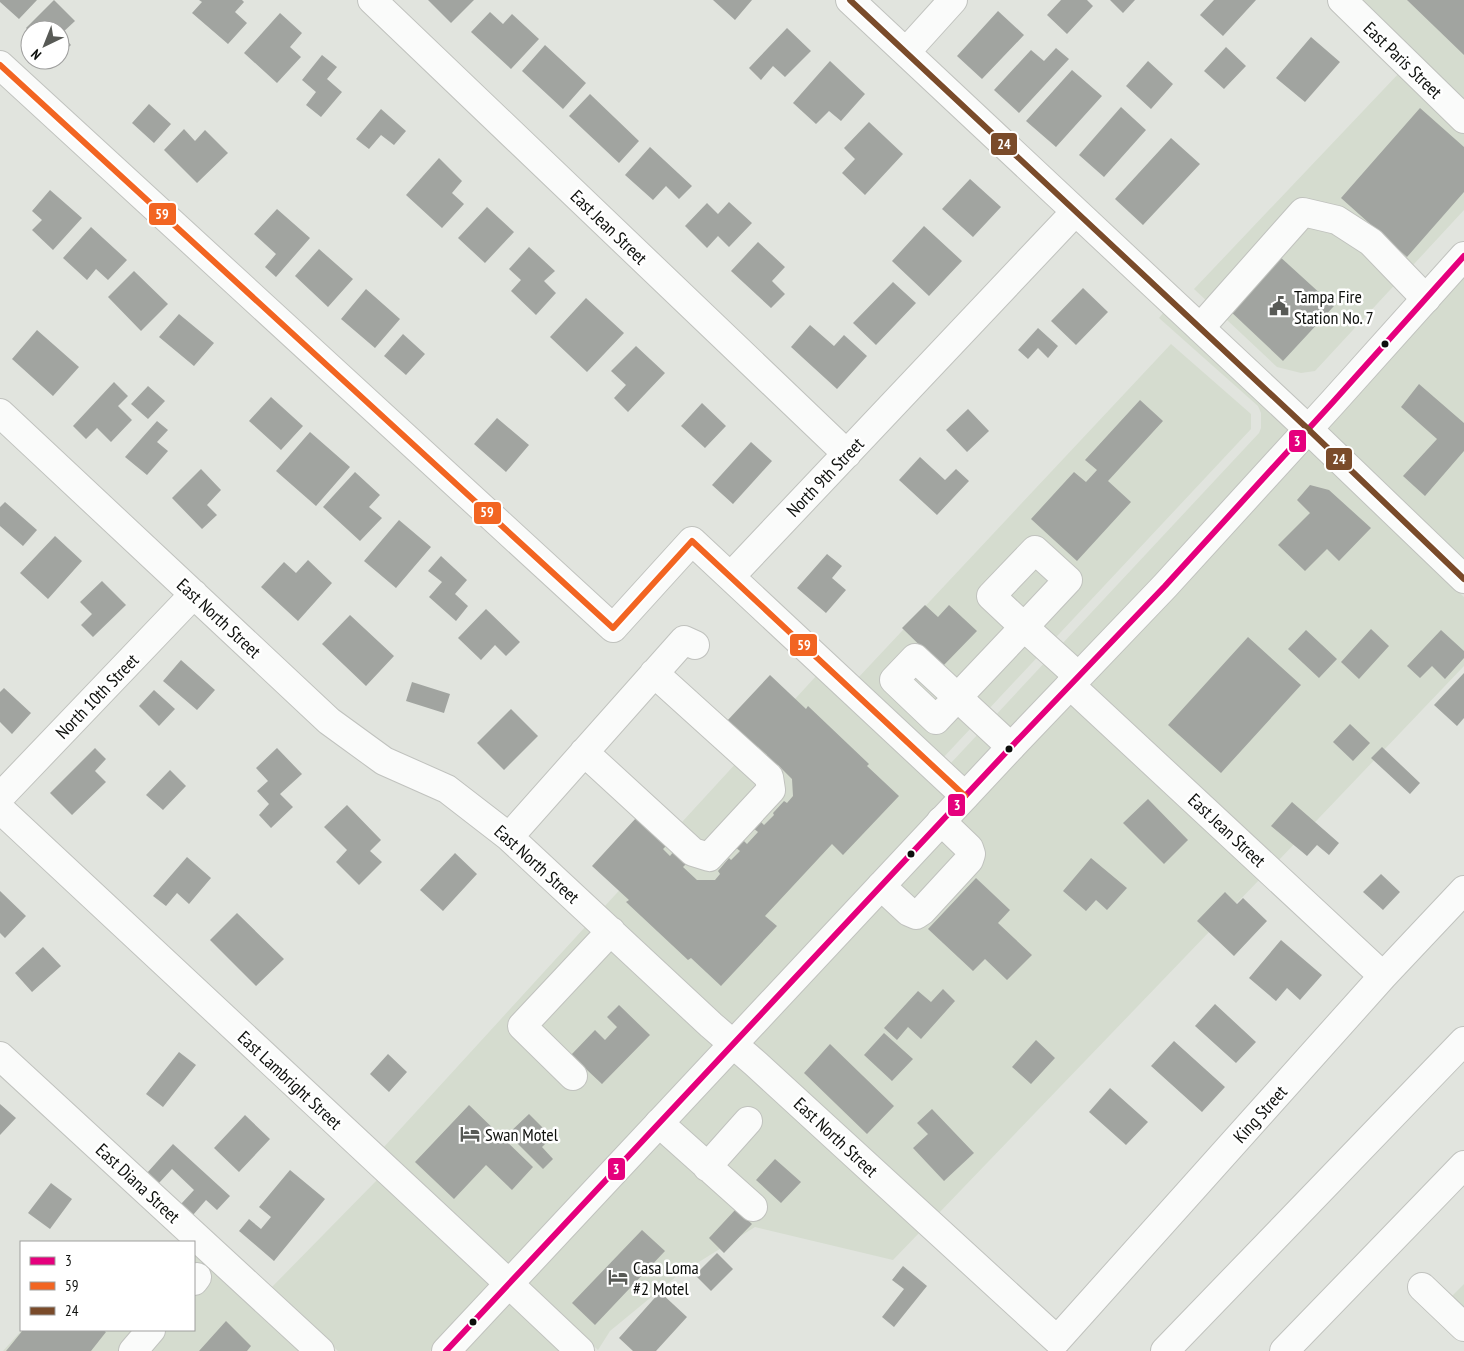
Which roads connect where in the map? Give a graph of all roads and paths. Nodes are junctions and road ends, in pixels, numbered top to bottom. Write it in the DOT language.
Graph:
graph roads {
  1 [pos="372,0"];
  2 [pos="850,0"];
  3 [pos="953,0"];
  4 [pos="1342,0"];
  5 [pos="906,52"];
  6 [pos="0,65"];
  7 [pos="1464,119"];
  8 [pos="1075,212"];
  9 [pos="1464,256"];
  10 [pos="1426,298"];
  11 [pos="1200,328"];
  12 [pos="0,413"];
  13 [pos="1308,429"];
  14 [pos="847,454"];
  15 [pos="731,576"];
  16 [pos="1464,579"];
  17 [pos="194,594"];
  18 [pos="695,645"];
  19 [pos="654,673"];
  20 [pos="1074,680"];
  21 [pos="958,697"];
  22 [pos="936,720"];
  23 [pos="912,746"];
  24 [pos="1011,747"];
  25 [pos="584,752"];
  26 [pos="965,796"];
  27 [pos="0,797"];
  28 [pos="0,809"];
  29 [pos="941,821"];
  30 [pos="509,837"];
  31 [pos="881,886"];
  32 [pos="1464,890"];
  33 [pos="611,931"];
  34 [pos="1383,976"];
  35 [pos="1464,1041"];
  36 [pos="733,1044"];
  37 [pos="0,1056"];
  38 [pos="573,1076"];
  39 [pos="748,1121"];
  40 [pos="659,1123"];
  41 [pos="1464,1165"];
  42 [pos="707,1167"];
  43 [pos="753,1207"];
  44 [pos="509,1284"];
  45 [pos="1422,1287"];
  46 [pos="1464,1327"];
  47 [pos="151,1331"];
  48 [pos="1057,1340"];
  49 [pos="133,1351"];
  50 [pos="320,1351"];
  51 [pos="446,1351"];
  52 [pos="580,1351"];
  53 [pos="1165,1351"];
  54 [pos="1284,1351"];
  1 -- 14 [label="main road, East Jean Street"];
  2 -- 5 [label="main road"];
  3 -- 5 [label="main road"];
  4 -- 7 [label="main road, East Paris Street"];
  5 -- 8 [label="main road"];
  6 -- 15 [label="main road"];
  8 -- 11 [label="main road"];
  8 -- 14 [label="main road, North 9th Street"];
  9 -- 10 [label="main road"];
  10 -- 11 [label="main road"];
  10 -- 13 [label="main road"];
  11 -- 13 [label="main road"];
  12 -- 17 [label="main road, East North Street"];
  13 -- 16 [label="main road"];
  13 -- 20 [label="main road"];
  14 -- 15 [label="main road, North 9th Street"];
  15 -- 23 [label="main road"];
  17 -- 27 [label="main road, North 10th Street"];
  17 -- 30 [label="main road, East North Street"];
  18 -- 19 [label="main road"];
  19 -- 25 [label="main road"];
  19 -- 25 [label="main road"];
  20 -- 21 [label="main road, East Jean Street"];
  20 -- 24 [label="main road"];
  20 -- 34 [label="main road, East Jean Street"];
  21 -- 22 [label="main road"];
  21 -- 22 [label="main road"];
  21 -- 24 [label="main road"];
  22 -- 23 [label="main road"];
  23 -- 26 [label="main road"];
  24 -- 26 [label="main road"];
  25 -- 30 [label="main road"];
  26 -- 29 [label="main road"];
  28 -- 44 [label="main road, East Lambright Street"];
  29 -- 31 [label="main road"];
  29 -- 31 [label="main road"];
  30 -- 33 [label="main road, East North Street"];
  31 -- 36 [label="main road"];
  32 -- 34 [label="main road, King Street"];
  33 -- 36 [label="main road, East North Street"];
  33 -- 38 [label="main road"];
  34 -- 48 [label="main road, King Street"];
  35 -- 53 [label="main road"];
  36 -- 40 [label="main road"];
  36 -- 48 [label="main road, East North Street"];
  37 -- 50 [label="main road, East Diana Street"];
  39 -- 42 [label="main road"];
  40 -- 42 [label="main road"];
  40 -- 44 [label="main road"];
  41 -- 54 [label="main road"];
  42 -- 43 [label="main road"];
  44 -- 51 [label="main road"];
  44 -- 52 [label="main road, East Lambright Street"];
  45 -- 46 [label="main road"];
  47 -- 49 [label="main road"];
}
